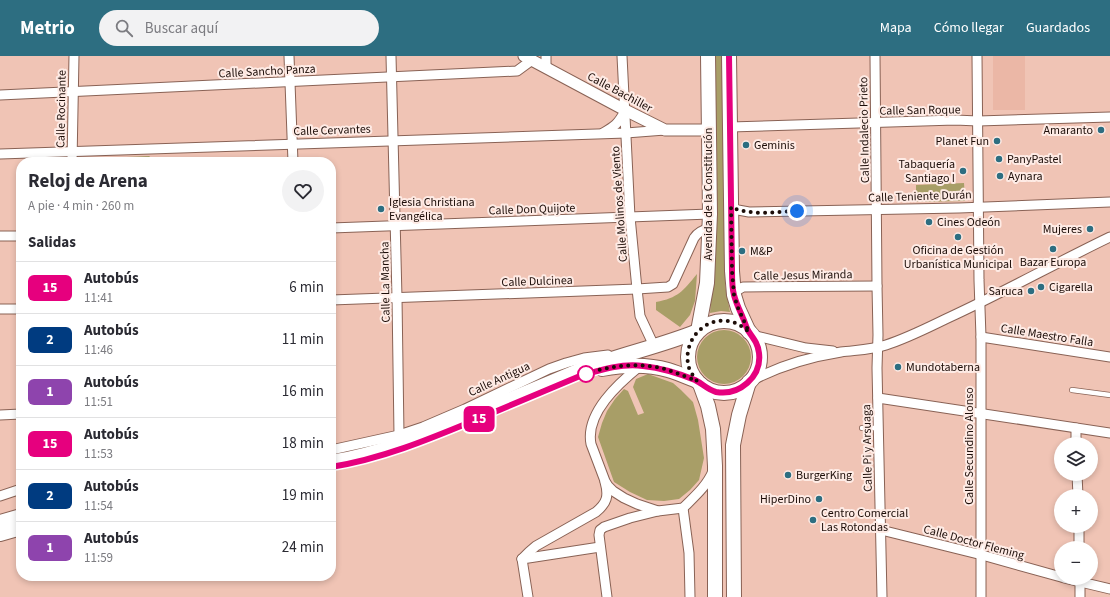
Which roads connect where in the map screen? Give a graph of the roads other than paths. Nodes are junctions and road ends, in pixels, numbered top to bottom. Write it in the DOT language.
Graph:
graph roads {
  1 [pos="74,56"];
  2 [pos="290,56"];
  3 [pos="391,56"];
  4 [pos="546,56"];
  5 [pos="622,56"];
  6 [pos="708,56"];
  7 [pos="729,56"];
  8 [pos="875,56"];
  9 [pos="978,56"];
  10 [pos="528,58"];
  11 [pos="546,68"];
  12 [pos="391,77"];
  13 [pos="290,82"];
  14 [pos="73,92"];
  15 [pos="0,95"];
  16 [pos="626,110"];
  17 [pos="1110,117"];
  18 [pos="978,121"];
  19 [pos="876,123"];
  20 [pos="730,127"];
  21 [pos="665,130"];
  22 [pos="709,130"];
  23 [pos="603,133"];
  24 [pos="626,133"];
  25 [pos="393,140"];
  26 [pos="293,144"];
  27 [pos="72,151"];
  28 [pos="0,154"];
  29 [pos="72,157"];
  30 [pos="293,157"];
  31 [pos="1110,202"];
  32 [pos="731,207"];
  33 [pos="978,207"];
  34 [pos="876,210"];
  35 [pos="710,214"];
  36 [pos="630,217"];
  37 [pos="395,226"];
  38 [pos="336,228"];
  39 [pos="709,229"];
  40 [pos="0,236"];
  41 [pos="16,236"];
  42 [pos="1110,237"];
  43 [pos="877,286"];
  44 [pos="637,289"];
  45 [pos="734,295"];
  46 [pos="397,298"];
  47 [pos="336,300"];
  48 [pos="980,303"];
  49 [pos="0,309"];
  50 [pos="16,309"];
  51 [pos="698,331"];
  52 [pos="751,333"];
  53 [pos="981,337"];
  54 [pos="654,346"];
  55 [pos="878,347"];
  56 [pos="634,352"];
  57 [pos="840,352"];
  58 [pos="1110,356"];
  59 [pos="641,366"];
  60 [pos="699,382"];
  61 [pos="749,382"];
  62 [pos="1072,390"];
  63 [pos="1110,395"];
  64 [pos="878,398"];
  65 [pos="16,414"];
  66 [pos="981,414"];
  67 [pos="0,415"];
  68 [pos="862,428"];
  69 [pos="879,428"];
  70 [pos="1076,428"];
  71 [pos="1110,433"];
  72 [pos="399,435"];
  73 [pos="1076,437"];
  74 [pos="336,449"];
  75 [pos="336,461"];
  76 [pos="336,466"];
  77 [pos="715,466"];
  78 [pos="605,482"];
  79 [pos="16,491"];
  80 [pos="0,496"];
  81 [pos="683,508"];
  82 [pos="658,510"];
  83 [pos="16,520"];
  84 [pos="16,528"];
  85 [pos="1,530"];
  86 [pos="881,530"];
  87 [pos="600,547"];
  88 [pos="982,555"];
  89 [pos="522,559"];
  90 [pos="1054,576"];
  91 [pos="1080,585"];
  92 [pos="1097,585"];
  93 [pos="1110,589"];
  94 [pos="528,597"];
  95 [pos="607,597"];
  96 [pos="690,597"];
  97 [pos="715,597"];
  98 [pos="734,597"];
  99 [pos="882,597"];
  100 [pos="982,597"];
  101 [pos="1080,597"];
  1 -- 14 [label="street, Calle Rocinante"];
  2 -- 13 [label="street"];
  3 -- 12 [label="street, Calle La Mancha"];
  4 -- 11 [label="street"];
  5 -- 16 [label="street, Calle Molinos de Viento"];
  6 -- 22 [label="main road, Avenida de la Constitución"];
  7 -- 20 [label="main road, Avenida de la Constitución"];
  8 -- 19 [label="street, Calle Indalecio Prieto"];
  9 -- 18 [label="street, Calle Secundino Alonso"];
  10 -- 11 [label="street, Calle Bachiller"];
  10 -- 12 [label="street, Calle Sancho Panza"];
  11 -- 16 [label="street, Calle Bachiller"];
  12 -- 13 [label="street, Calle Sancho Panza"];
  12 -- 25 [label="street, Calle La Mancha"];
  13 -- 14 [label="street, Calle Sancho Panza"];
  13 -- 26 [label="street"];
  14 -- 15 [label="street, Calle Sancho Panza"];
  14 -- 27 [label="street, Calle Rocinante"];
  16 -- 21 [label="street, Calle Bachiller"];
  16 -- 23 [label="street"];
  16 -- 24 [label="street, Calle Molinos de Viento"];
  17 -- 18 [label="street, Calle San Roque"];
  18 -- 19 [label="street, Calle San Roque"];
  18 -- 33 [label="street, Calle Secundino Alonso"];
  19 -- 20 [label="street, Calle San Roque"];
  19 -- 34 [label="street, Calle Indalecio Prieto"];
  20 -- 32 [label="main road, Avenida de la Constitución"];
  21 -- 22 [label="street, Calle Bachiller"];
  21 -- 24 [label="street, Calle Cervantes"];
  22 -- 35 [label="main road, Avenida de la Constitución"];
  23 -- 24 [label="street, Calle Cervantes"];
  23 -- 25 [label="street, Calle Cervantes"];
  24 -- 36 [label="street, Calle Molinos de Viento"];
  25 -- 26 [label="street, Calle Cervantes"];
  25 -- 37 [label="street, Calle La Mancha"];
  26 -- 27 [label="street, Calle Cervantes"];
  26 -- 30 [label="street"];
  27 -- 28 [label="street, Calle Cervantes"];
  27 -- 29 [label="street, Calle Rocinante"];
  31 -- 33 [label="street, Calle Teniente Durán"];
  32 -- 34 [label="street, Calle Teniente Durán"];
  32 -- 45 [label="main road, Avenida de la Constitución"];
  33 -- 34 [label="street, Calle Teniente Durán"];
  33 -- 48 [label="street, Calle Secundino Alonso"];
  34 -- 43 [label="street, Calle Indalecio Prieto"];
  35 -- 36 [label="street, Calle Don Quijote"];
  35 -- 39 [label="main road, Avenida de la Constitución"];
  36 -- 37 [label="street, Calle Don Quijote"];
  36 -- 44 [label="street, Calle Molinos de Viento"];
  37 -- 38 [label="street, Calle Don Quijote"];
  37 -- 46 [label="street, Calle La Mancha"];
  39 -- 44 [label="street, Calle Dulcinea"];
  39 -- 51 [label="main road, Avenida de la Constitución"];
  40 -- 41 [label="street"];
  42 -- 48 [label="street"];
  43 -- 45 [label="street, Calle Jesus Miranda"];
  43 -- 55 [label="street, Calle Indalecio Prieto"];
  44 -- 46 [label="street, Calle Dulcinea"];
  44 -- 54 [label="street, Calle Molinos de Viento"];
  45 -- 52 [label="main road, Avenida de la Constitución"];
  46 -- 47 [label="street, Calle Dulcinea"];
  46 -- 72 [label="street, Calle La Mancha"];
  48 -- 53 [label="street, Calle Secundino Alonso"];
  48 -- 55 [label="street"];
  49 -- 50 [label="street"];
  51 -- 52 [label="main road"];
  51 -- 54 [label="main road"];
  51 -- 60 [label="main road"];
  52 -- 57 [label="street"];
  52 -- 61 [label="main road"];
  53 -- 58 [label="street, Calle Maestro Falla"];
  53 -- 66 [label="street, Calle Secundino Alonso"];
  54 -- 56 [label="main road"];
  55 -- 57 [label="street"];
  55 -- 64 [label="street, Calle Pi y Arsuaga"];
  56 -- 72 [label="street, Calle Antigua"];
  56 -- 75 [label="main road"];
  57 -- 61 [label="street"];
  59 -- 60 [label="main road"];
  59 -- 76 [label="main road"];
  59 -- 78 [label="street"];
  60 -- 61 [label="main road"];
  60 -- 77 [label="main road"];
  61 -- 98 [label="main road"];
  62 -- 63 [label="lane"];
  64 -- 66 [label="street"];
  64 -- 69 [label="street, Calle Pi y Arsuaga"];
  65 -- 67 [label="street"];
  66 -- 70 [label="street"];
  66 -- 88 [label="street, Calle Secundino Alonso"];
  68 -- 69 [label="lane"];
  69 -- 86 [label="street, Calle Pi y Arsuaga"];
  70 -- 71 [label="street"];
  70 -- 73 [label="street"];
  72 -- 74 [label="street, Calle Antigua"];
  77 -- 81 [label="street"];
  77 -- 97 [label="main road"];
  78 -- 82 [label="street"];
  78 -- 89 [label="street"];
  79 -- 80 [label="street"];
  81 -- 82 [label="street"];
  81 -- 96 [label="street"];
  82 -- 87 [label="street"];
  83 -- 85 [label="main road"];
  84 -- 85 [label="main road"];
  86 -- 88 [label="street, Calle Doctor Fleming"];
  86 -- 99 [label="street, Calle Pi y Arsuaga"];
  87 -- 89 [label="street"];
  87 -- 95 [label="street"];
  88 -- 90 [label="street, Calle Doctor Fleming"];
  88 -- 100 [label="street, Calle Secundino Alonso"];
  89 -- 94 [label="street"];
  91 -- 101 [label="street"];
  92 -- 93 [label="street, Calle Doctor Fleming"];
}
